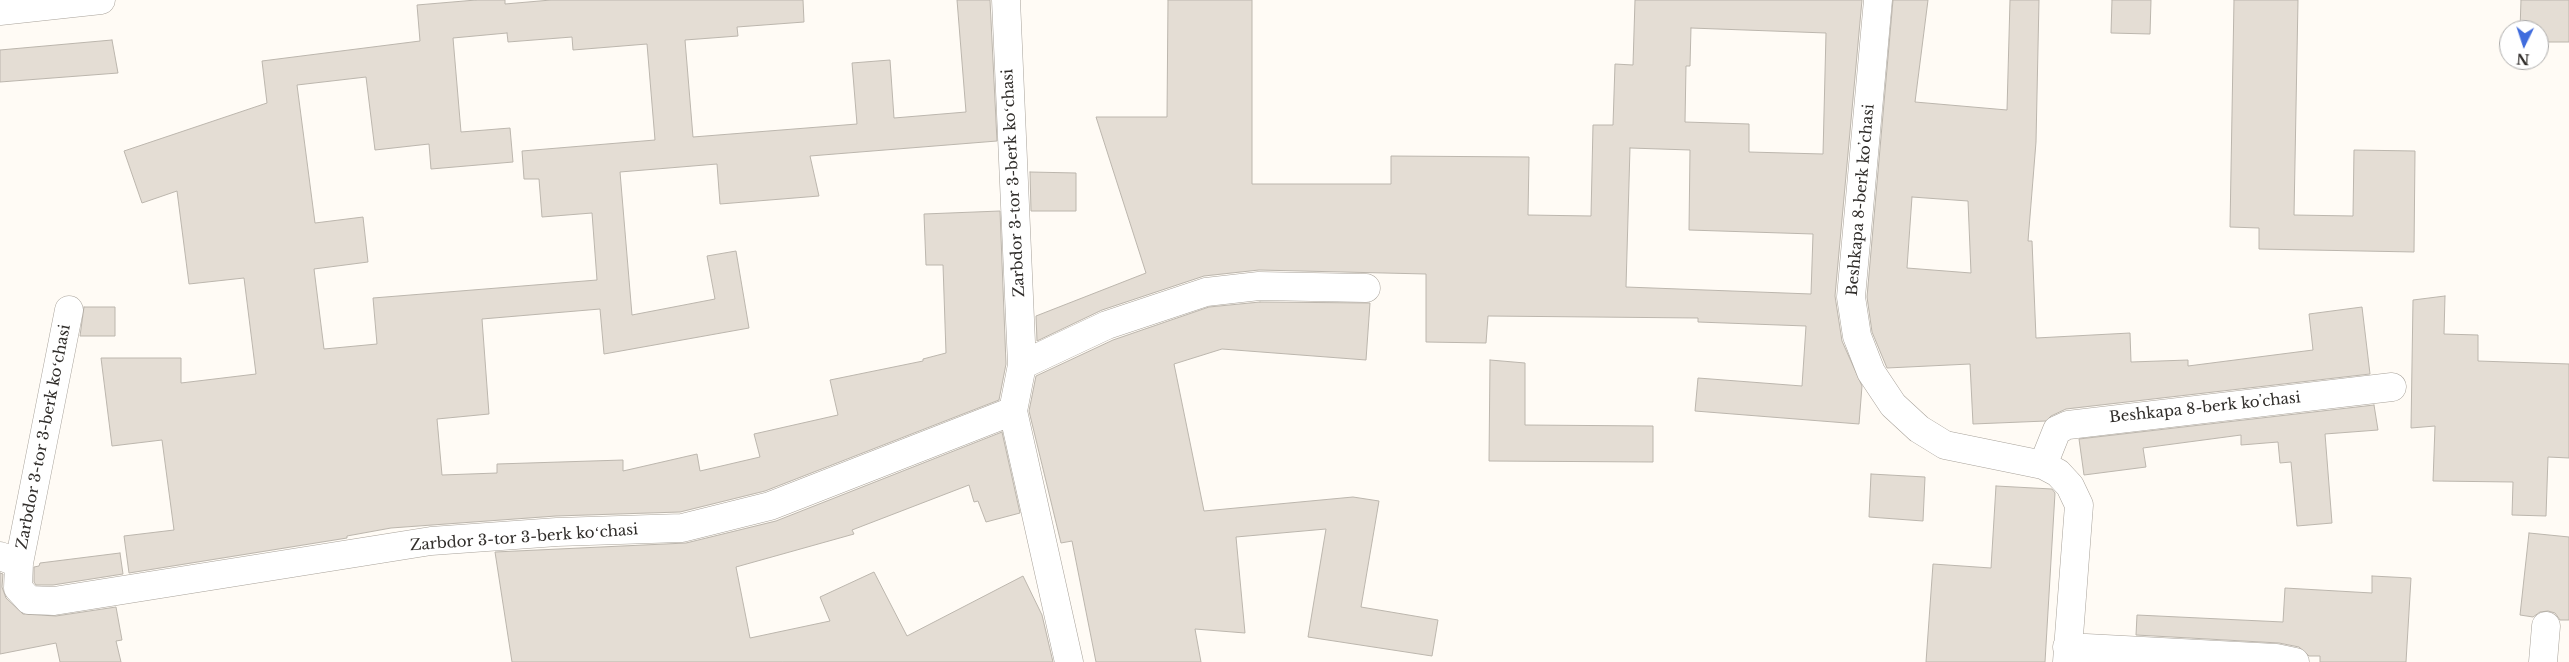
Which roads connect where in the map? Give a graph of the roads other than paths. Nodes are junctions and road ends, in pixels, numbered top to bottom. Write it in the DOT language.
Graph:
graph roads {
  1 [pos="94,0"];
  2 [pos="1006,0"];
  3 [pos="1878,0"];
  4 [pos="0,11"];
  5 [pos="1366,288"];
  6 [pos="69,310"];
  7 [pos="1022,365"];
  8 [pos="2392,387"];
  9 [pos="1013,411"];
  10 [pos="2043,465"];
  11 [pos="10,559"];
  12 [pos="2546,626"];
  13 [pos="2067,654"];
  14 [pos="1068,662"];
  15 [pos="2295,662"];
  16 [pos="2543,662"];
  1 -- 4 [label="street"];
  2 -- 7 [label="street, Zarbdor 3-tor 3-berk koʻchasi"];
  3 -- 10 [label="street, Beshkapa 8-berk koʼchasi"];
  5 -- 7 [label="street"];
  6 -- 11 [label="street, Zarbdor 3-tor 3-berk koʻchasi"];
  7 -- 9 [label="street, Zarbdor 3-tor 3-berk koʻchasi"];
  8 -- 10 [label="street, Beshkapa 8-berk koʼchasi"];
  9 -- 11 [label="street, Zarbdor 3-tor 3-berk koʻchasi"];
  9 -- 14 [label="street, Zarbdor 3-tor 3-berk koʻchasi"];
  10 -- 13 [label="street, Beshkapa 8-berk koʼchasi"];
  12 -- 16 [label="street"];
  13 -- 15 [label="street, Beshkapa 8-berk koʼchasi"];
}
